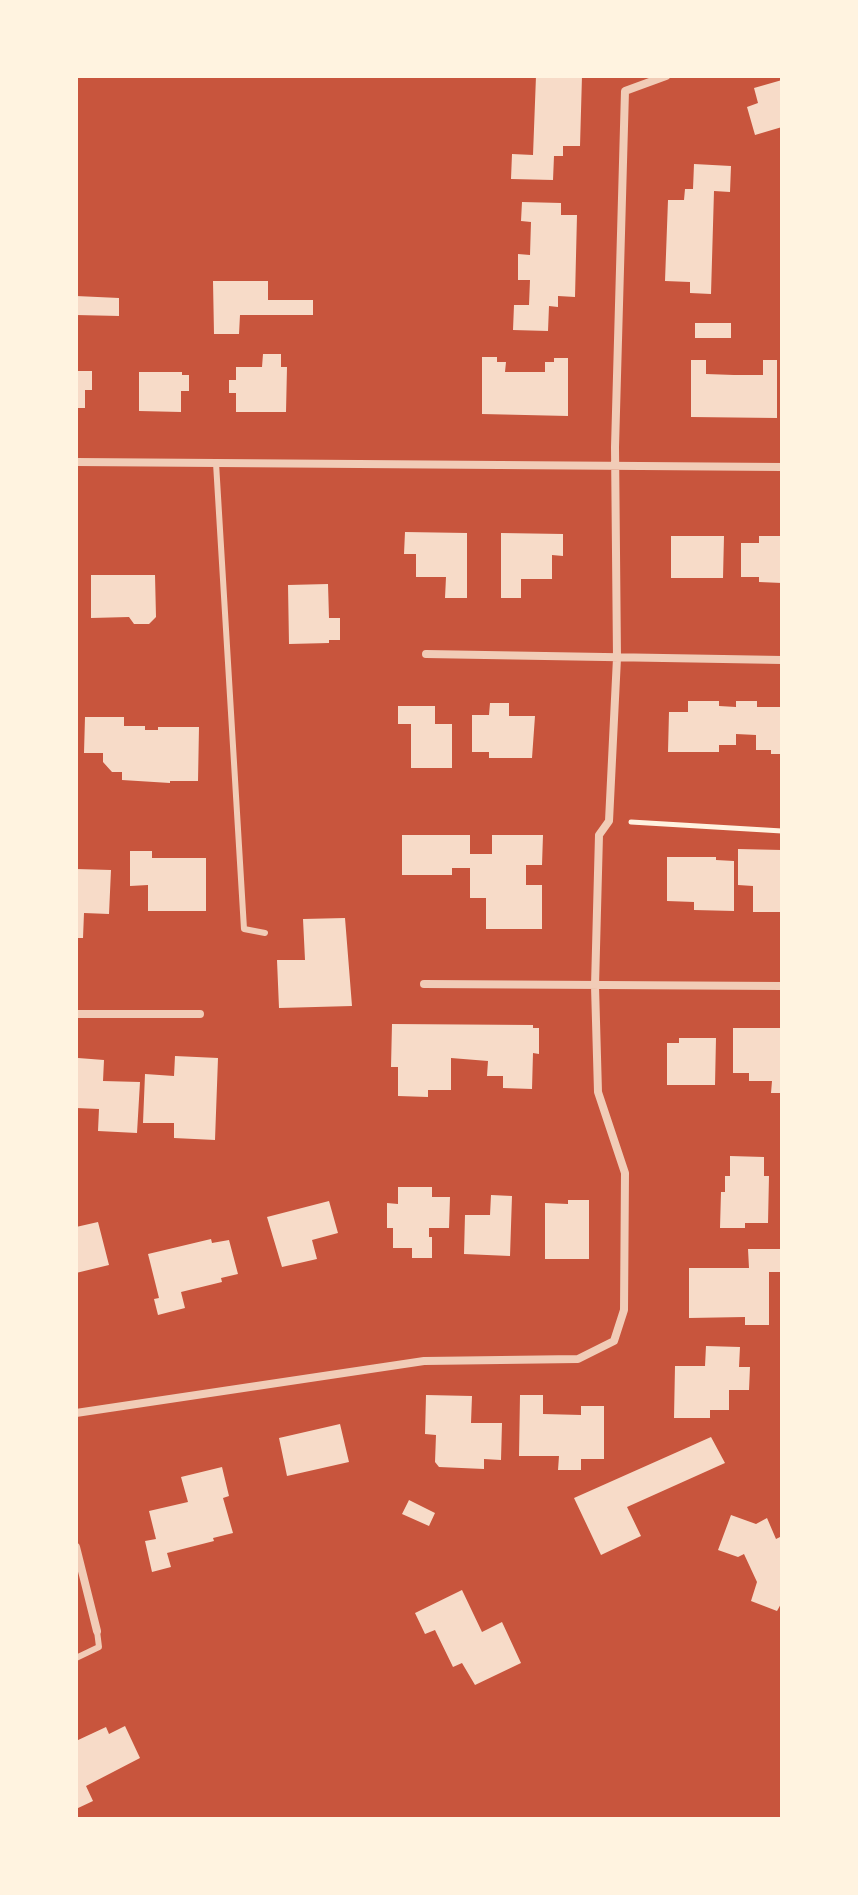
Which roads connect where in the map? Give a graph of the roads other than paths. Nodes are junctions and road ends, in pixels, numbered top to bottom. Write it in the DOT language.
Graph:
graph roads {
  1 [pos="666,76"];
  2 [pos="76,462"];
  3 [pos="216,463"];
  4 [pos="617,466"];
  5 [pos="782,467"];
  6 [pos="426,654"];
  7 [pos="617,658"];
  8 [pos="782,660"];
  9 [pos="265,933"];
  10 [pos="424,984"];
  11 [pos="595,986"];
  12 [pos="782,986"];
  13 [pos="76,1014"];
  14 [pos="200,1014"];
  15 [pos="76,1413"];
  16 [pos="76,1547"];
  17 [pos="97,1631"];
  18 [pos="76,1658"];
  1 -- 4 [label="street"];
  2 -- 3 [label="street"];
  3 -- 4 [label="street"];
  3 -- 9 [label="lane"];
  4 -- 5 [label="street"];
  4 -- 7 [label="street"];
  6 -- 7 [label="street"];
  7 -- 8 [label="street"];
  7 -- 11 [label="street"];
  10 -- 11 [label="street"];
  11 -- 12 [label="street"];
  11 -- 15 [label="street"];
  13 -- 14 [label="street"];
  16 -- 17 [label="street"];
  17 -- 18 [label="lane"];
}
